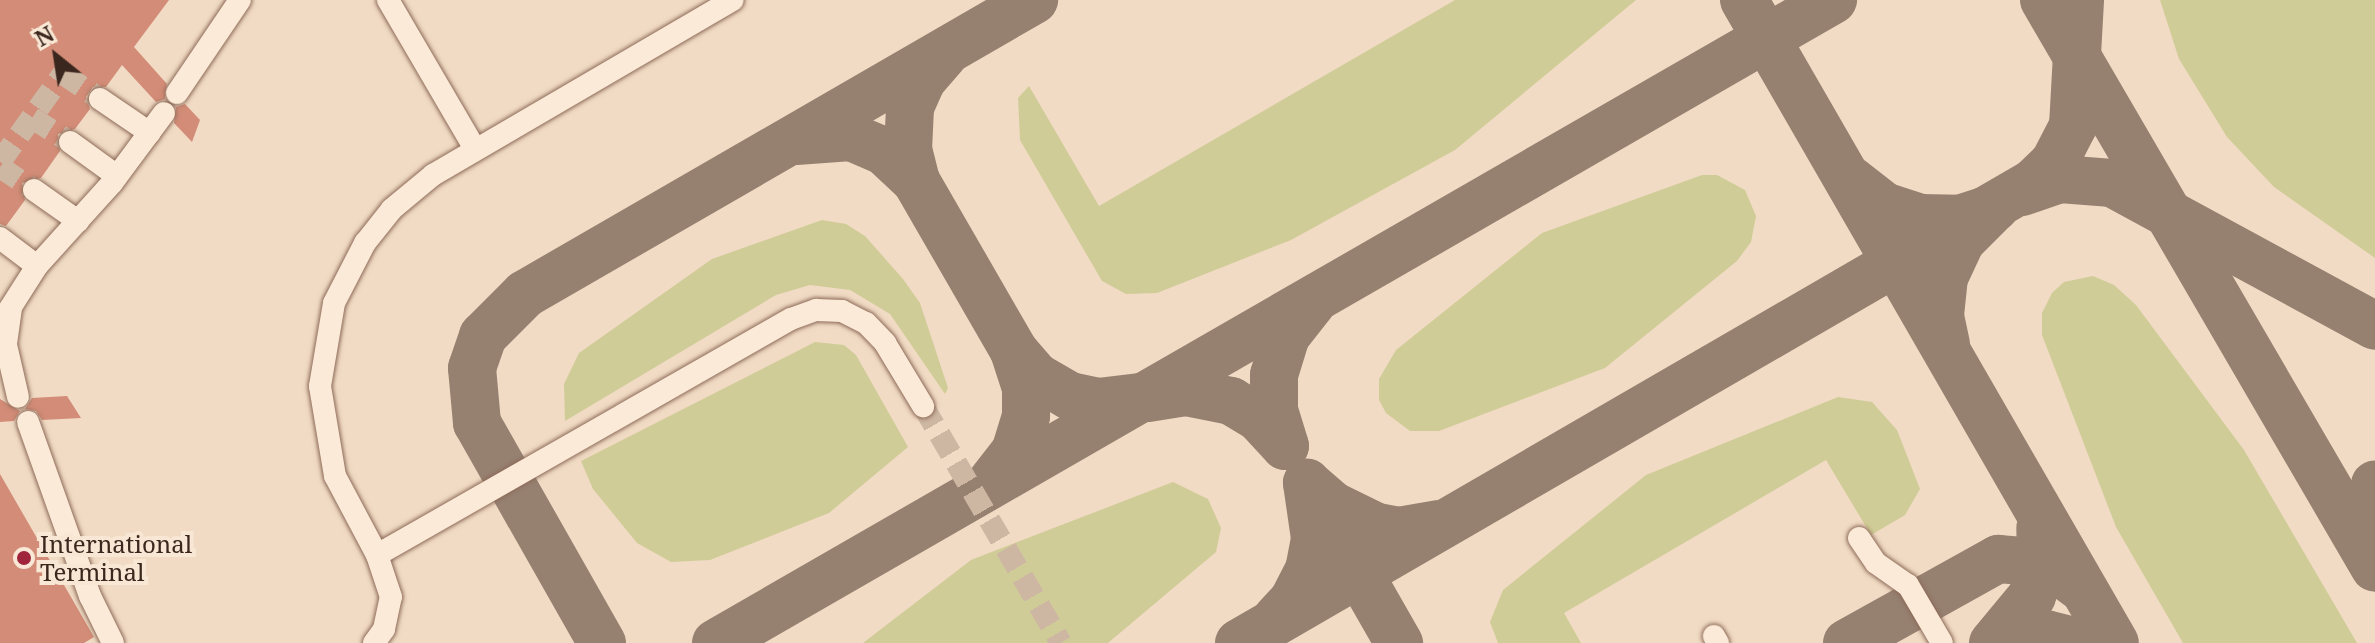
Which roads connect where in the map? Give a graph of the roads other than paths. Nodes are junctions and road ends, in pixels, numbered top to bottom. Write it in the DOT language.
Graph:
graph roads {
  1 [pos="240,0"];
  2 [pos="388,0"];
  3 [pos="733,0"];
  4 [pos="177,93"];
  5 [pos="100,99"];
  6 [pos="164,113"];
  7 [pos="150,133"];
  8 [pos="70,142"];
  9 [pos="475,149"];
  10 [pos="117,176"];
  11 [pos="34,190"];
  12 [pos="78,221"];
  13 [pos="0,238"];
  14 [pos="37,266"];
  15 [pos="5,312"];
  16 [pos="18,397"];
  17 [pos="923,406"];
  18 [pos="28,422"];
  19 [pos="1859,538"];
  20 [pos="377,555"];
  21 [pos="113,643"];
  22 [pos="374,643"];
  23 [pos="1942,643"];
  1 -- 4 [label="lane"];
  2 -- 9 [label="lane"];
  3 -- 9 [label="lane"];
  5 -- 7 [label="lane"];
  6 -- 7 [label="lane"];
  7 -- 10 [label="lane"];
  8 -- 10 [label="lane"];
  9 -- 20 [label="lane"];
  10 -- 12 [label="lane"];
  11 -- 12 [label="lane"];
  12 -- 14 [label="lane"];
  13 -- 14 [label="lane"];
  14 -- 15 [label="lane"];
  15 -- 16 [label="lane"];
  17 -- 20 [label="lane"];
  18 -- 21 [label="lane"];
  19 -- 23 [label="lane"];
  20 -- 22 [label="lane"];
}
